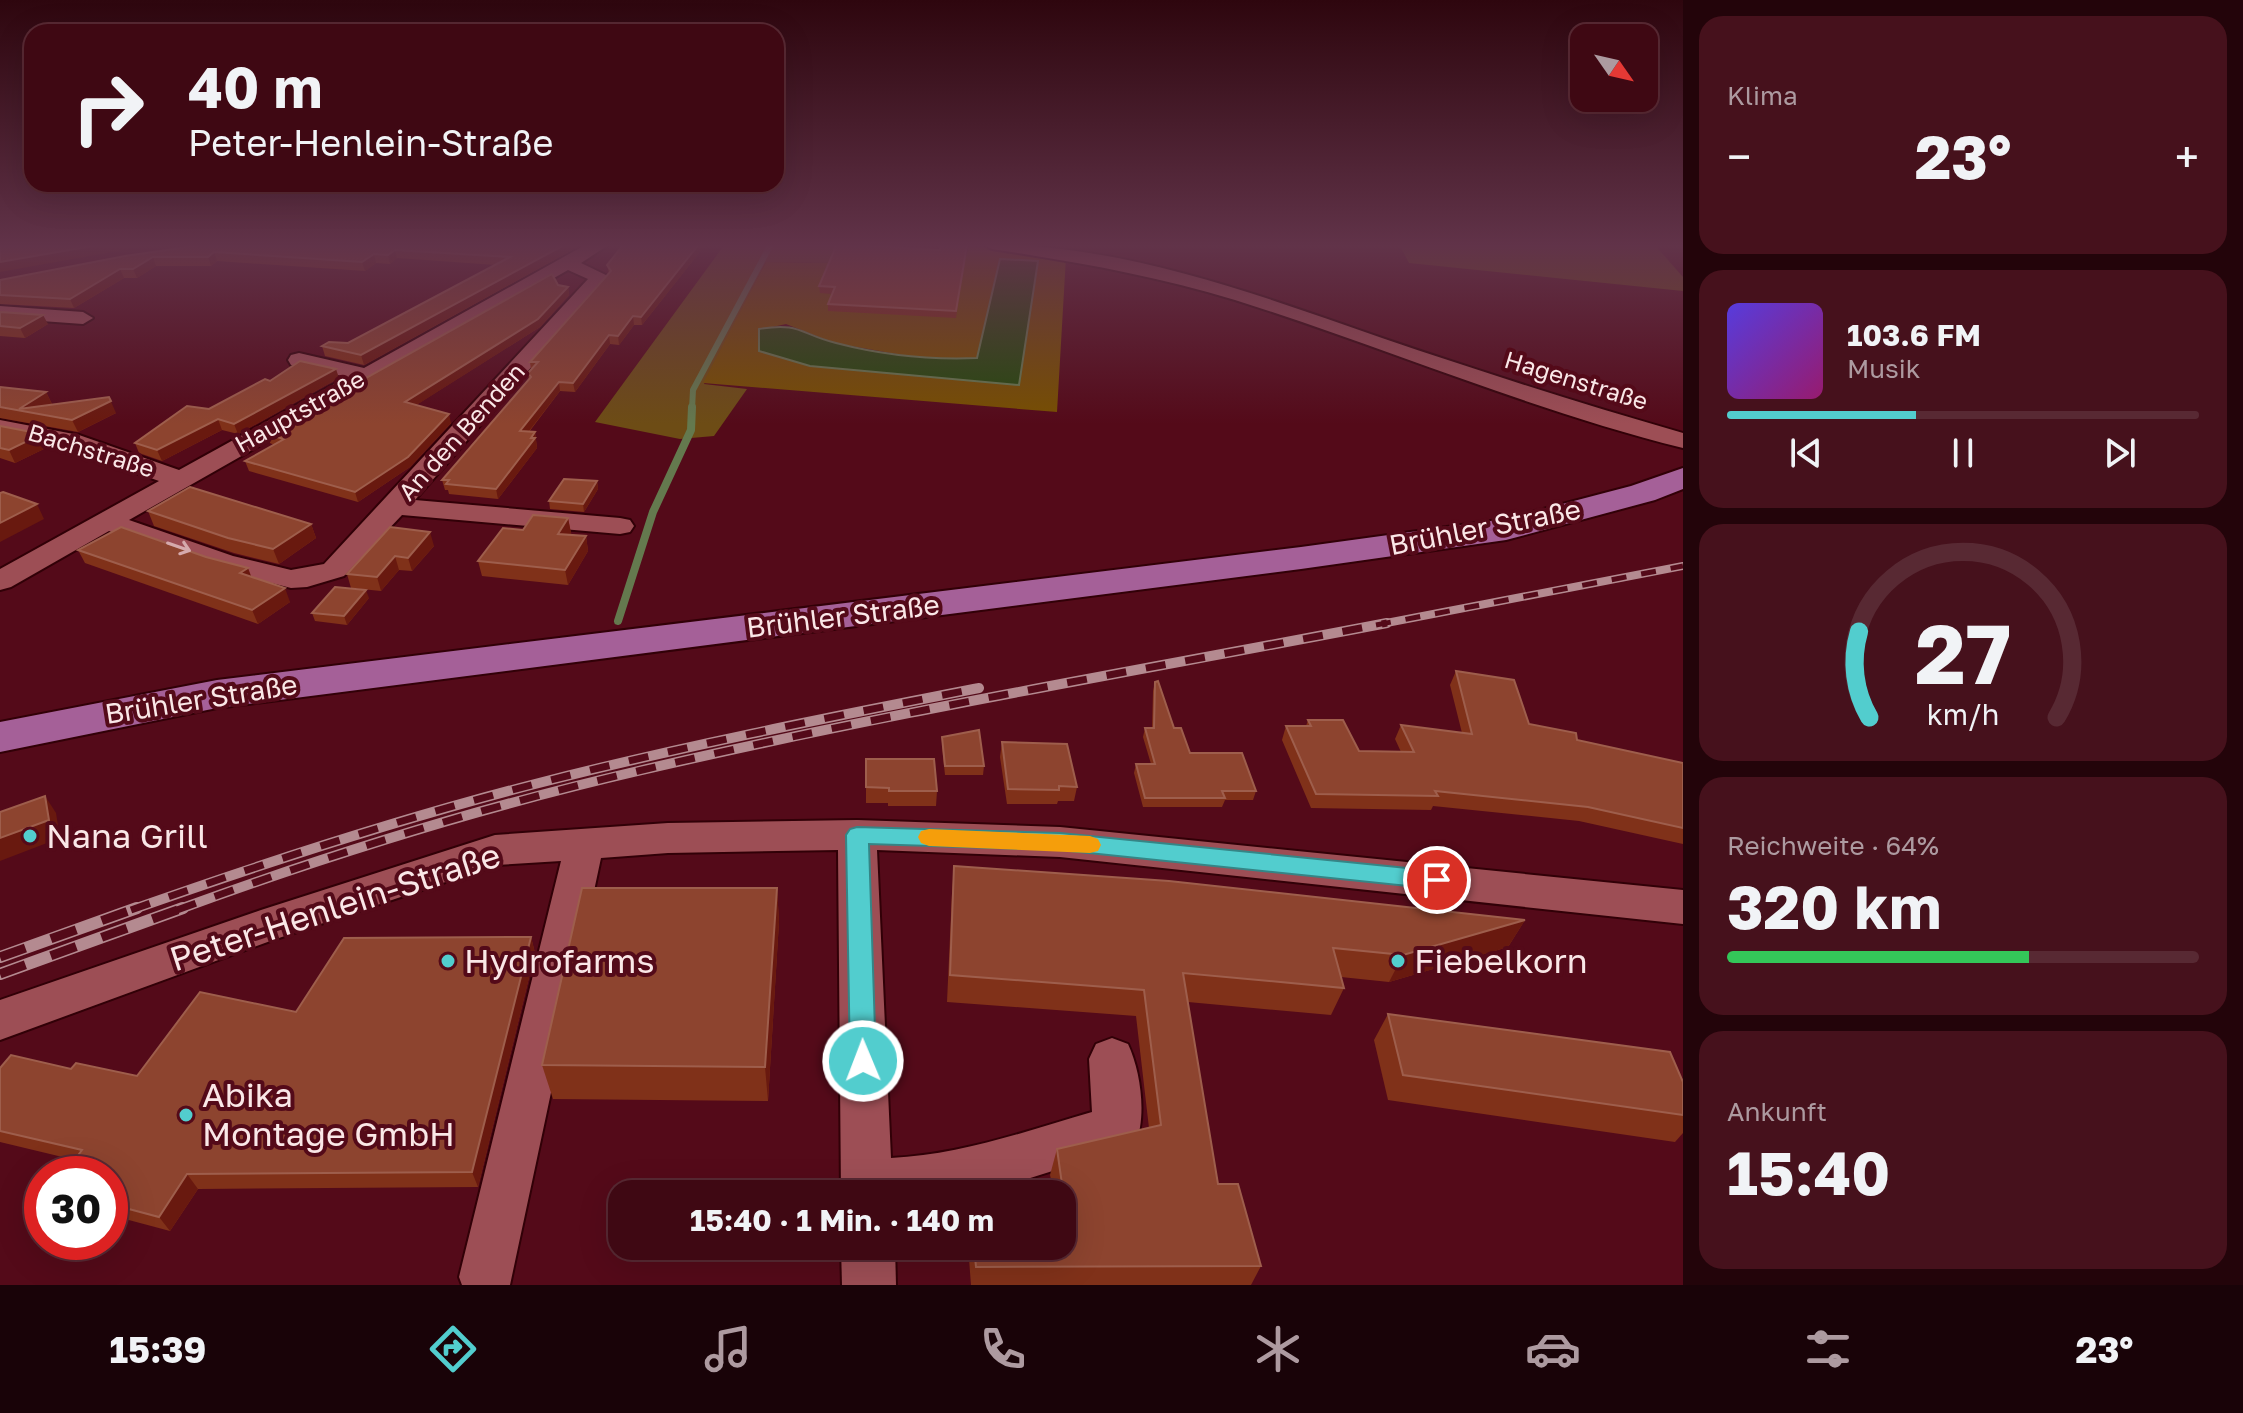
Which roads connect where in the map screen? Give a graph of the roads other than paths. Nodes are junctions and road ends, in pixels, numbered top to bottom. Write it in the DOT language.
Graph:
graph roads {
  1 [pos="493,304"];
  2 [pos="576,304"];
  3 [pos="1265,304"];
  4 [pos="0,312"];
  5 [pos="83,318"];
  6 [pos="299,360"];
  7 [pos="367,375"];
  8 [pos="0,427"];
  9 [pos="1683,441"];
  10 [pos="1683,478"];
  11 [pos="181,480"];
  12 [pos="395,506"];
  13 [pos="106,521"];
  14 [pos="620,526"];
  15 [pos="0,581"];
  16 [pos="0,737"];
  17 [pos="857,835"];
  18 [pos="584,845"];
  19 [pos="1683,907"];
  20 [pos="0,1020"];
  21 [pos="1112,1059"];
  22 [pos="866,1180"];
  23 [pos="930,1180"];
  24 [pos="868,1260"];
  25 [pos="486,1277"];
  26 [pos="869,1285"];
  1 -- 7 [label="street, Hauptstraße"];
  2 -- 12 [label="street, An den Benden"];
  3 -- 9 [label="street, Hagenstraße"];
  4 -- 5 [label="street"];
  6 -- 7 [label="street"];
  7 -- 11 [label="street, Hauptstraße"];
  8 -- 11 [label="street, Bachstraße"];
  10 -- 16 [label="main road, Brühler Straße"];
  11 -- 13 [label="street, Hauptstraße"];
  13 -- 12 [label="street, An den Benden, one-way"];
  12 -- 14 [label="street, An den Benden"];
  13 -- 15 [label="street, Hauptstraße"];
  17 -- 18 [label="street, Peter-Henlein-Straße"];
  17 -- 19 [label="street, Peter-Henlein-Straße"];
  17 -- 22 [label="street"];
  18 -- 20 [label="street, Peter-Henlein-Straße"];
  18 -- 25 [label="street"];
  21 -- 23 [label="street"];
  24 -- 26 [label="street"];
}
